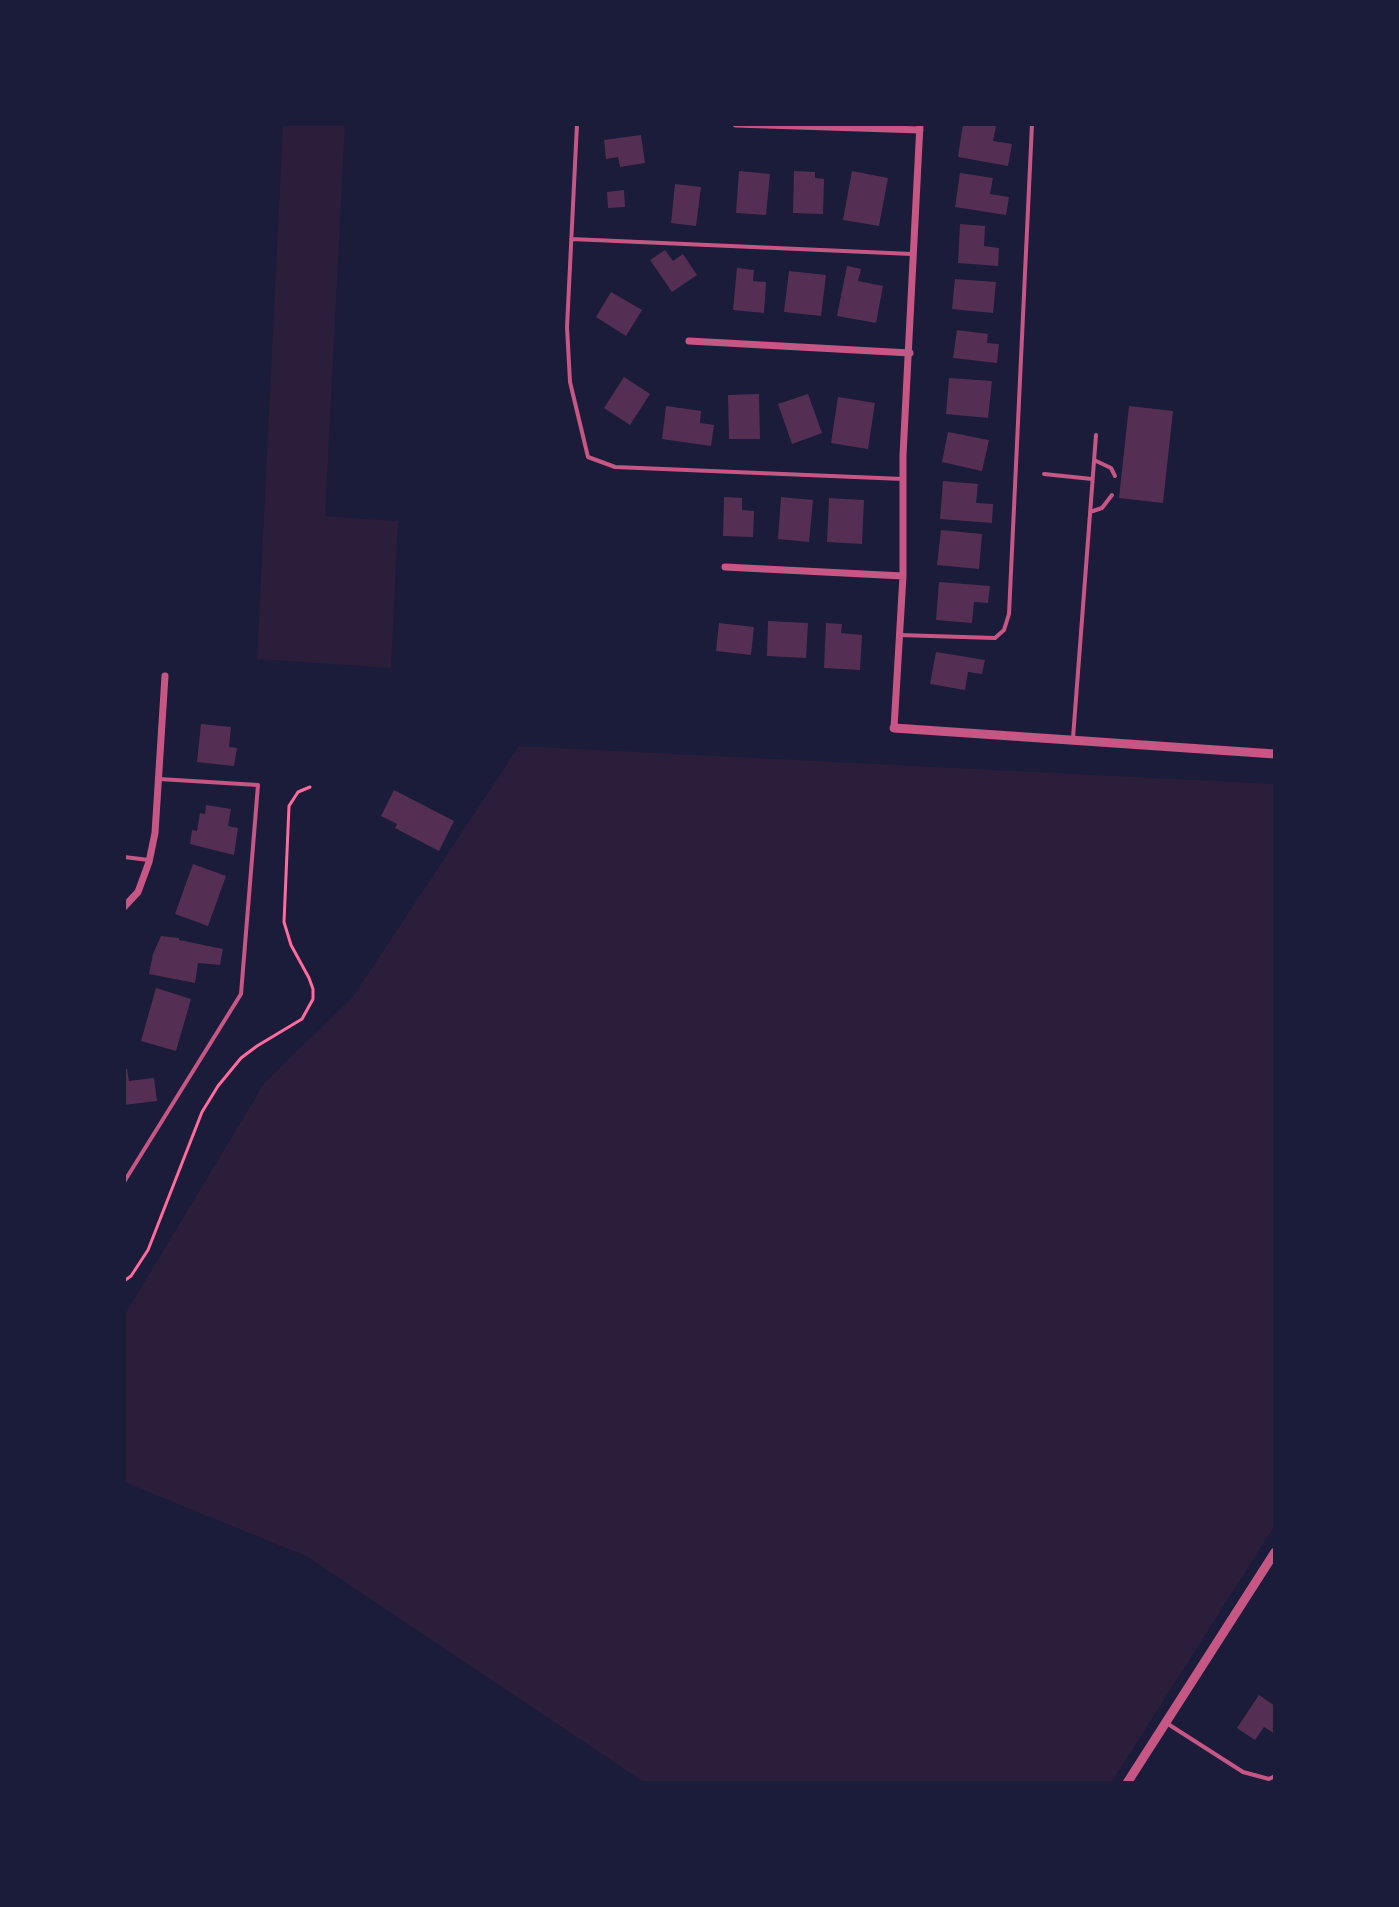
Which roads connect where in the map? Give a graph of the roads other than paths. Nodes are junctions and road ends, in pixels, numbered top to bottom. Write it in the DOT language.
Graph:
graph roads {
  1 [pos="577,124"];
  2 [pos="736,124"];
  3 [pos="1032,124"];
  4 [pos="920,127"];
  5 [pos="571,239"];
  6 [pos="914,254"];
  7 [pos="689,341"];
  8 [pos="910,353"];
  9 [pos="1096,435"];
  10 [pos="1094,460"];
  11 [pos="1044,474"];
  12 [pos="1115,476"];
  13 [pos="903,479"];
  14 [pos="1092,479"];
  15 [pos="1112,495"];
  16 [pos="1090,512"];
  17 [pos="725,567"];
  18 [pos="903,576"];
  19 [pos="899,635"];
  20 [pos="165,676"];
  21 [pos="894,728"];
  22 [pos="1073,741"];
  23 [pos="1275,754"];
  24 [pos="158,779"];
  25 [pos="124,857"];
  26 [pos="150,861"];
  27 [pos="124,907"];
  28 [pos="126,1175"];
  29 [pos="124,1182"];
  30 [pos="1275,1552"];
  31 [pos="1166,1723"];
  32 [pos="1275,1776"];
  33 [pos="1127,1783"];
  1 -- 5 [label="lane"];
  2 -- 4 [label="street"];
  3 -- 19 [label="lane"];
  4 -- 6 [label="street"];
  5 -- 6 [label="lane"];
  5 -- 13 [label="lane"];
  6 -- 8 [label="street"];
  7 -- 8 [label="street"];
  8 -- 13 [label="street"];
  9 -- 10 [label="lane"];
  10 -- 12 [label="lane"];
  10 -- 14 [label="lane"];
  11 -- 14 [label="lane"];
  13 -- 18 [label="street"];
  14 -- 16 [label="lane"];
  15 -- 16 [label="lane"];
  16 -- 22 [label="lane"];
  17 -- 18 [label="street"];
  18 -- 19 [label="street"];
  19 -- 21 [label="street"];
  20 -- 24 [label="street"];
  21 -- 22 [label="street"];
  22 -- 23 [label="street"];
  24 -- 26 [label="street"];
  24 -- 28 [label="lane"];
  25 -- 26 [label="lane"];
  26 -- 27 [label="street"];
  28 -- 29 [label="lane"];
  30 -- 31 [label="street"];
  31 -- 32 [label="lane"];
  31 -- 33 [label="street"];
}
